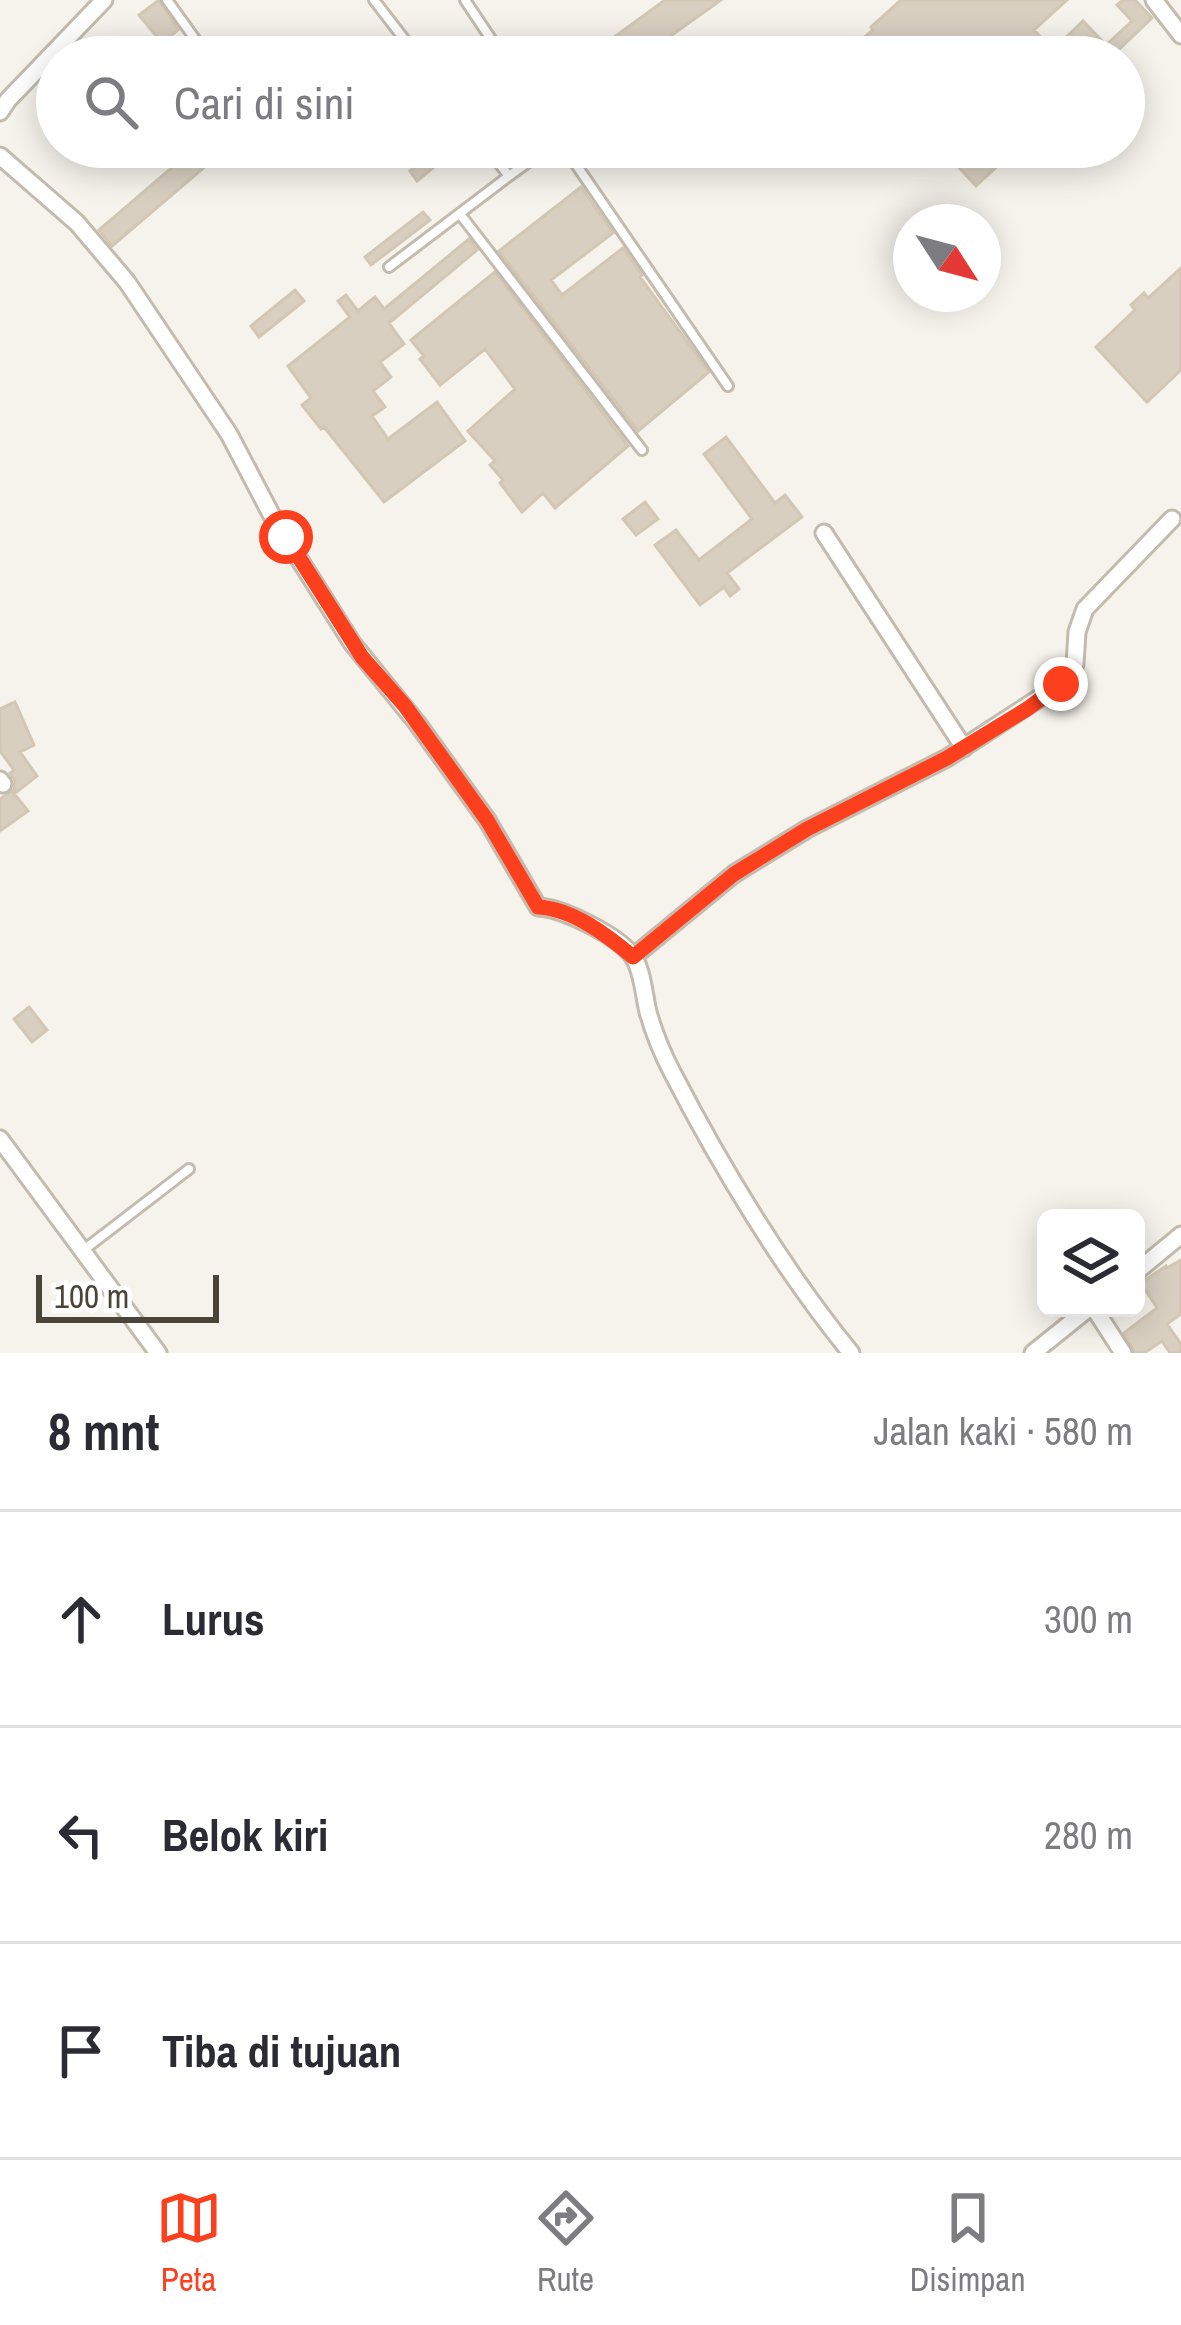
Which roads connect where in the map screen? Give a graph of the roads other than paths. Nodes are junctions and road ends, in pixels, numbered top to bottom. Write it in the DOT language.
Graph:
graph roads {
  1 [pos="104,0"];
  2 [pos="167,0"];
  3 [pos="374,0"];
  4 [pos="465,0"];
  5 [pos="1154,0"];
  6 [pos="1181,35"];
  7 [pos="69,36"];
  8 [pos="193,36"];
  9 [pos="402,36"];
  10 [pos="489,36"];
  11 [pos="36,71"];
  12 [pos="0,112"];
  13 [pos="0,156"];
  14 [pos="503,168"];
  15 [pos="520,168"];
  16 [pos="578,168"];
  17 [pos="509,176"];
  18 [pos="460,214"];
  19 [pos="388,267"];
  20 [pos="728,386"];
  21 [pos="641,450"];
  22 [pos="1172,519"];
  23 [pos="824,533"];
  24 [pos="964,748"];
  25 [pos="633,957"];
  26 [pos="0,1138"];
  27 [pos="189,1168"];
  28 [pos="1181,1235"];
  29 [pos="83,1250"];
  30 [pos="1145,1265"];
  31 [pos="1079,1317"];
  32 [pos="1097,1317"];
  33 [pos="158,1353"];
  34 [pos="851,1353"];
  35 [pos="1033,1353"];
  36 [pos="1123,1353"];
  1 -- 7 [label="street"];
  2 -- 8 [label="lane"];
  3 -- 9 [label="lane"];
  4 -- 10 [label="lane"];
  5 -- 6 [label="street"];
  11 -- 12 [label="street"];
  13 -- 25 [label="street"];
  14 -- 17 [label="lane"];
  15 -- 17 [label="lane"];
  16 -- 20 [label="lane"];
  17 -- 18 [label="lane"];
  18 -- 19 [label="lane"];
  18 -- 21 [label="lane"];
  22 -- 24 [label="street"];
  23 -- 24 [label="street"];
  24 -- 25 [label="street"];
  25 -- 34 [label="street"];
  26 -- 29 [label="street"];
  27 -- 29 [label="lane"];
  28 -- 30 [label="street"];
  29 -- 33 [label="street"];
  31 -- 35 [label="street"];
  32 -- 36 [label="street"];
}
